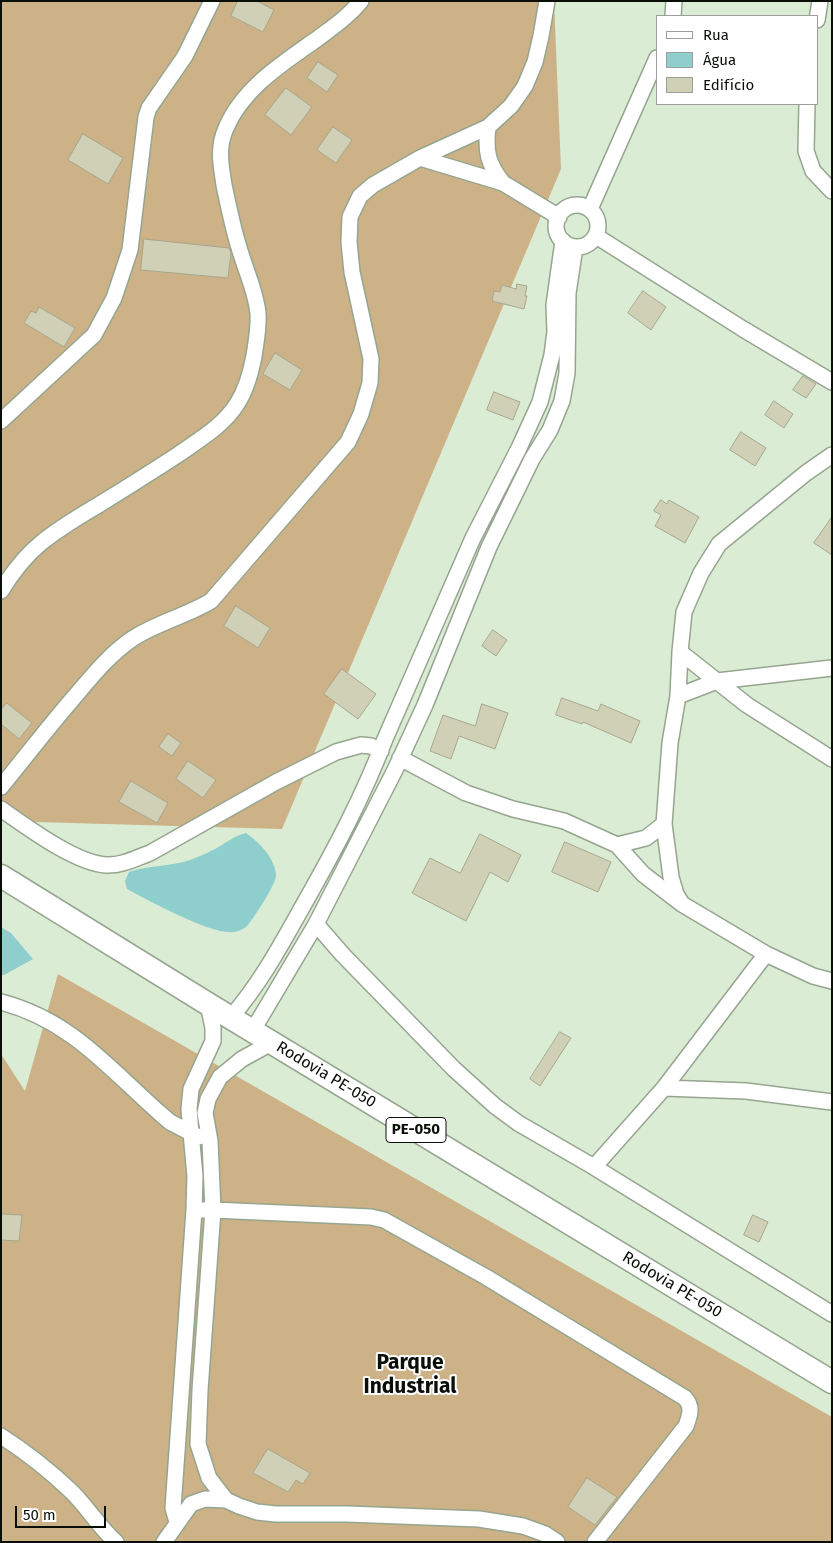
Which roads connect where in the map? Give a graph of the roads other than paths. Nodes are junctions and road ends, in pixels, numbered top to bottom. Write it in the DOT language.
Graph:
graph roads {
  1 [pos="212,1"];
  2 [pos="361,1"];
  3 [pos="547,1"];
  4 [pos="674,1"];
  5 [pos="820,1"];
  6 [pos="673,15"];
  7 [pos="818,15"];
  8 [pos="656,60"];
  9 [pos="807,105"];
  10 [pos="488,127"];
  11 [pos="420,158"];
  12 [pos="504,183"];
  13 [pos="832,190"];
  14 [pos="590,209"];
  15 [pos="559,217"];
  16 [pos="596,236"];
  17 [pos="569,244"];
  18 [pos="832,382"];
  19 [pos="1,421"];
  20 [pos="832,455"];
  21 [pos="1,590"];
  22 [pos="680,652"];
  23 [pos="832,668"];
  24 [pos="717,681"];
  25 [pos="678,696"];
  26 [pos="381,751"];
  27 [pos="400,758"];
  28 [pos="832,759"];
  29 [pos="1,787"];
  30 [pos="1,809"];
  31 [pos="664,824"];
  32 [pos="617,845"];
  33 [pos="1,876"];
  34 [pos="682,904"];
  35 [pos="316,924"];
  36 [pos="289,930"];
  37 [pos="306,941"];
  38 [pos="766,954"];
  39 [pos="263,975"];
  40 [pos="832,981"];
  41 [pos="279,986"];
  42 [pos="1,1002"];
  43 [pos="208,1004"];
  44 [pos="231,1017"];
  45 [pos="253,1030"];
  46 [pos="272,1042"];
  47 [pos="203,1064"];
  48 [pos="220,1077"];
  49 [pos="664,1088"];
  50 [pos="832,1102"];
  51 [pos="191,1133"];
  52 [pos="210,1141"];
  53 [pos="594,1167"];
  54 [pos="194,1210"];
  55 [pos="213,1210"];
  56 [pos="186,1314"];
  57 [pos="832,1314"];
  58 [pos="205,1316"];
  59 [pos="832,1382"];
  60 [pos="1,1436"];
  61 [pos="226,1500"];
  62 [pos="177,1522"];
  63 [pos="116,1542"];
  64 [pos="164,1542"];
  65 [pos="557,1542"];
  66 [pos="595,1542"];
  1 -- 19 [label="street"];
  2 -- 21 [label="street"];
  3 -- 10 [label="street"];
  4 -- 6 [label="street"];
  5 -- 7 [label="street"];
  8 -- 14 [label="street"];
  9 -- 13 [label="street"];
  10 -- 11 [label="street"];
  10 -- 12 [label="street"];
  11 -- 12 [label="street"];
  11 -- 29 [label="street"];
  12 -- 15 [label="street"];
  14 -- 15 [label="street"];
  14 -- 16 [label="street"];
  15 -- 17 [label="street"];
  16 -- 17 [label="street"];
  16 -- 18 [label="street"];
  17 -- 26 [label="street"];
  17 -- 27 [label="street"];
  20 -- 22 [label="street"];
  22 -- 24 [label="street"];
  22 -- 25 [label="street"];
  23 -- 24 [label="street"];
  24 -- 25 [label="street"];
  24 -- 28 [label="street"];
  25 -- 31 [label="street"];
  26 -- 27 [label="street"];
  26 -- 27 [label="street"];
  26 -- 30 [label="street"];
  26 -- 36 [label="street"];
  27 -- 32 [label="street"];
  27 -- 35 [label="street"];
  31 -- 32 [label="street"];
  31 -- 34 [label="street"];
  32 -- 34 [label="street"];
  33 -- 43 [label="main road, Rodovia PE-050 / PE-050"];
  34 -- 38 [label="street"];
  35 -- 37 [label="street"];
  35 -- 53 [label="street"];
  36 -- 37 [label="street"];
  36 -- 39 [label="street"];
  37 -- 41 [label="street"];
  38 -- 40 [label="street"];
  38 -- 49 [label="street"];
  39 -- 41 [label="street"];
  39 -- 44 [label="street"];
  41 -- 45 [label="street"];
  42 -- 51 [label="street"];
  43 -- 44 [label="main road, Rodovia PE-050 / PE-050"];
  43 -- 47 [label="street"];
  44 -- 45 [label="main road, Rodovia PE-050 / PE-050"];
  45 -- 46 [label="main road, Rodovia PE-050 / PE-050"];
  46 -- 48 [label="street"];
  46 -- 59 [label="main road, Rodovia PE-050 / PE-050"];
  47 -- 48 [label="street"];
  47 -- 51 [label="street"];
  48 -- 52 [label="street"];
  49 -- 50 [label="street"];
  49 -- 53 [label="street"];
  51 -- 52 [label="street"];
  51 -- 54 [label="street"];
  52 -- 55 [label="street"];
  53 -- 57 [label="street"];
  54 -- 55 [label="street"];
  54 -- 56 [label="street"];
  55 -- 58 [label="street"];
  55 -- 66 [label="street"];
  56 -- 58 [label="street"];
  56 -- 62 [label="street"];
  58 -- 61 [label="street"];
  60 -- 63 [label="street"];
  61 -- 62 [label="street"];
  61 -- 65 [label="street"];
  62 -- 64 [label="street"];
}
